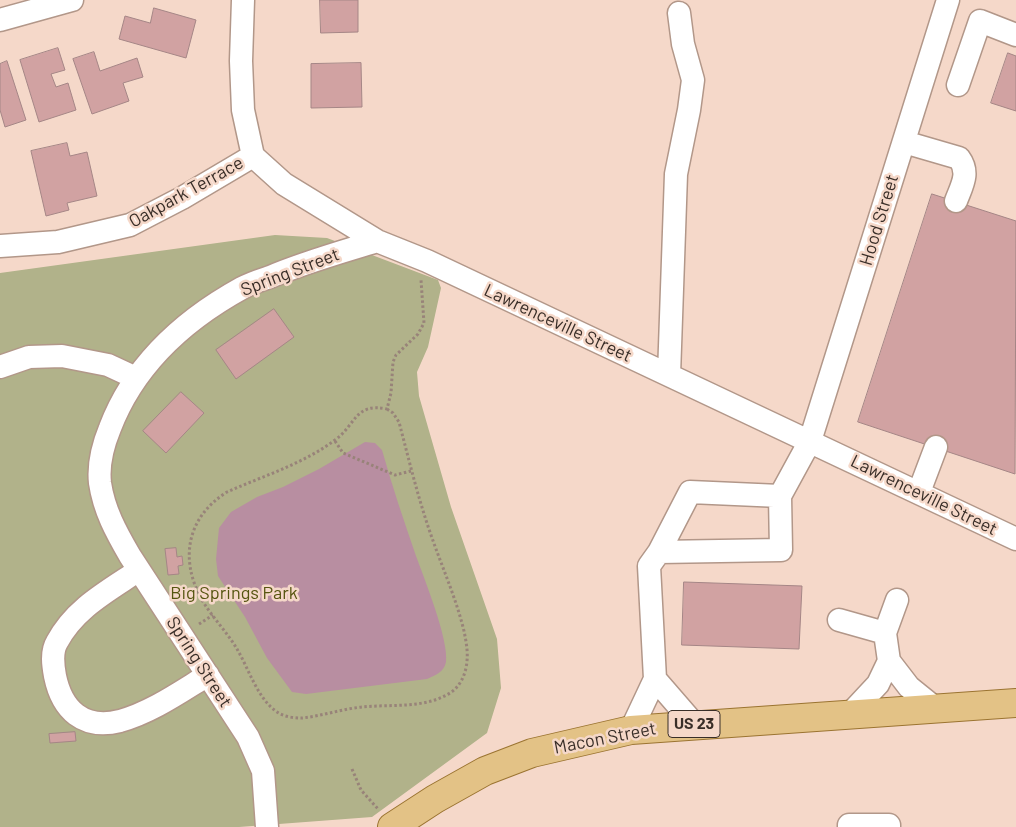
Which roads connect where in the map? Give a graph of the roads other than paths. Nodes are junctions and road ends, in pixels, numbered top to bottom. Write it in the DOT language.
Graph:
graph roads {
  1 [pos="72,0"];
  2 [pos="243,0"];
  3 [pos="948,0"];
  4 [pos="679,13"];
  5 [pos="0,20"];
  6 [pos="1016,34"];
  7 [pos="958,85"];
  8 [pos="904,142"];
  9 [pos="253,156"];
  10 [pos="956,201"];
  11 [pos="377,241"];
  12 [pos="0,246"];
  13 [pos="0,367"];
  14 [pos="669,375"];
  15 [pos="136,378"];
  16 [pos="810,441"];
  17 [pos="936,447"];
  18 [pos="919,492"];
  19 [pos="780,496"];
  20 [pos="1016,539"];
  21 [pos="659,552"];
  22 [pos="139,570"];
  23 [pos="897,600"];
  24 [pos="839,620"];
  25 [pos="885,633"];
  26 [pos="889,661"];
  27 [pos="208,675"];
  28 [pos="655,680"];
  29 [pos="1016,703"];
  30 [pos="935,708"];
  31 [pos="850,714"];
  32 [pos="694,724"];
  33 [pos="631,730"];
  34 [pos="387,820"];
  35 [pos="880,826"];
  36 [pos="267,827"];
  37 [pos="850,827"];
  1 -- 5 [label="street"];
  2 -- 9 [label="street"];
  3 -- 8 [label="street, Hood Street"];
  4 -- 14 [label="street"];
  6 -- 7 [label="street"];
  8 -- 10 [label="street"];
  8 -- 16 [label="street, Hood Street"];
  9 -- 11 [label="street, Lawrenceville Street"];
  9 -- 12 [label="street, Oakpark Terrace"];
  11 -- 14 [label="street, Lawrenceville Street"];
  11 -- 15 [label="street, Spring Street"];
  13 -- 15 [label="street"];
  14 -- 16 [label="street, Lawrenceville Street"];
  15 -- 22 [label="street, Spring Street"];
  16 -- 18 [label="street, Lawrenceville Street"];
  16 -- 19 [label="street, Hood Street"];
  17 -- 18 [label="street"];
  18 -- 20 [label="street, Lawrenceville Street"];
  19 -- 21 [label="street"];
  19 -- 21 [label="street"];
  21 -- 28 [label="street"];
  22 -- 27 [label="street, Spring Street"];
  22 -- 27 [label="street"];
  23 -- 25 [label="street"];
  24 -- 25 [label="street"];
  25 -- 26 [label="street"];
  26 -- 30 [label="street"];
  26 -- 31 [label="street"];
  27 -- 36 [label="street, Spring Street"];
  28 -- 32 [label="street"];
  28 -- 33 [label="street"];
  29 -- 30 [label="main road, Macon Street / US 23"];
  30 -- 31 [label="main road, Macon Street / US 23"];
  31 -- 32 [label="main road, Macon Street / US 23"];
  32 -- 33 [label="main road, Macon Street / US 23"];
  33 -- 34 [label="main road, Macon Street / US 23"];
  35 -- 37 [label="street"];
}
